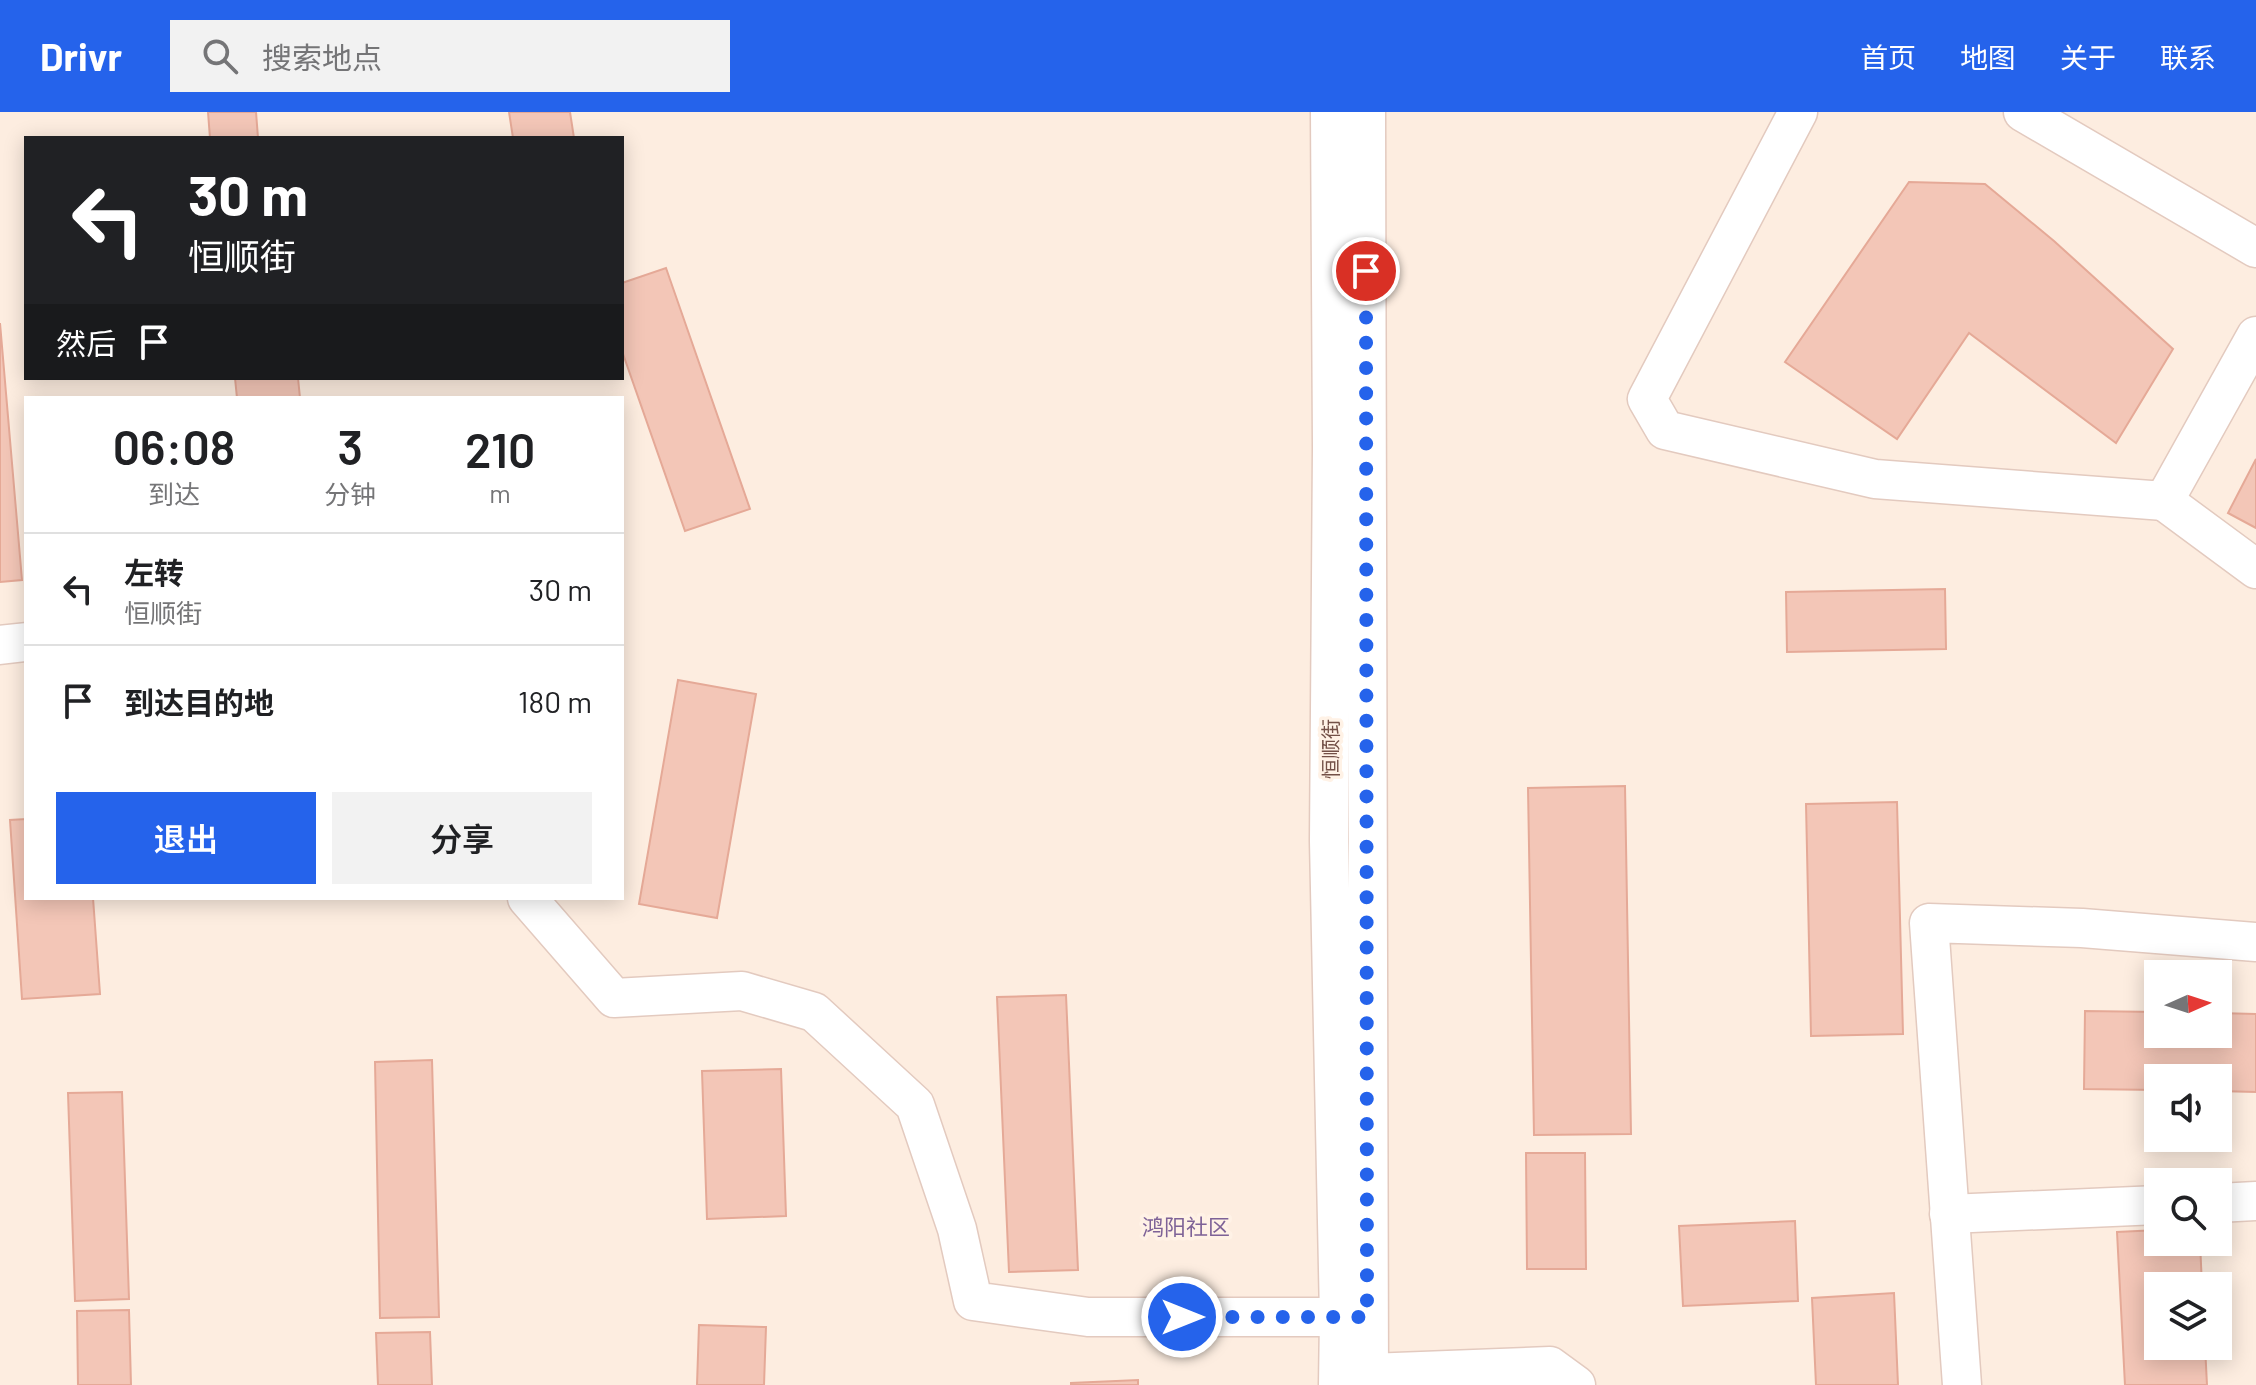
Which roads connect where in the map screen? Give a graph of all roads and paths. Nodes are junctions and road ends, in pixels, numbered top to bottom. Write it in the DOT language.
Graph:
graph roads {
  1 [pos="1330,112"];
  2 [pos="1366,112"];
  3 [pos="1798,112"];
  4 [pos="2023,112"];
  5 [pos="2256,248"];
  6 [pos="2256,336"];
  7 [pos="2164,501"];
  8 [pos="2256,569"];
  9 [pos="24,642"];
  10 [pos="0,645"];
  11 [pos="529,900"];
  12 [pos="2256,942"];
  13 [pos="2256,1201"];
  14 [pos="2232,1202"];
  15 [pos="2144,1206"];
  16 [pos="1949,1214"];
  17 [pos="1353,1317"];
  18 [pos="1359,1381"];
  19 [pos="1576,1385"];
  20 [pos="1962,1385"];
  1 -- 17 [label="street, 恒顺街"];
  2 -- 17 [label="street, 恒顺街"];
  3 -- 7 [label="street"];
  4 -- 5 [label="street"];
  6 -- 7 [label="street"];
  7 -- 8 [label="street"];
  9 -- 10 [label="street"];
  11 -- 17 [label="street"];
  12 -- 16 [label="street"];
  13 -- 14 [label="street"];
  15 -- 16 [label="street"];
  16 -- 20 [label="street"];
  17 -- 18 [label="street, 恒顺街"];
  18 -- 19 [label="street"];
}
